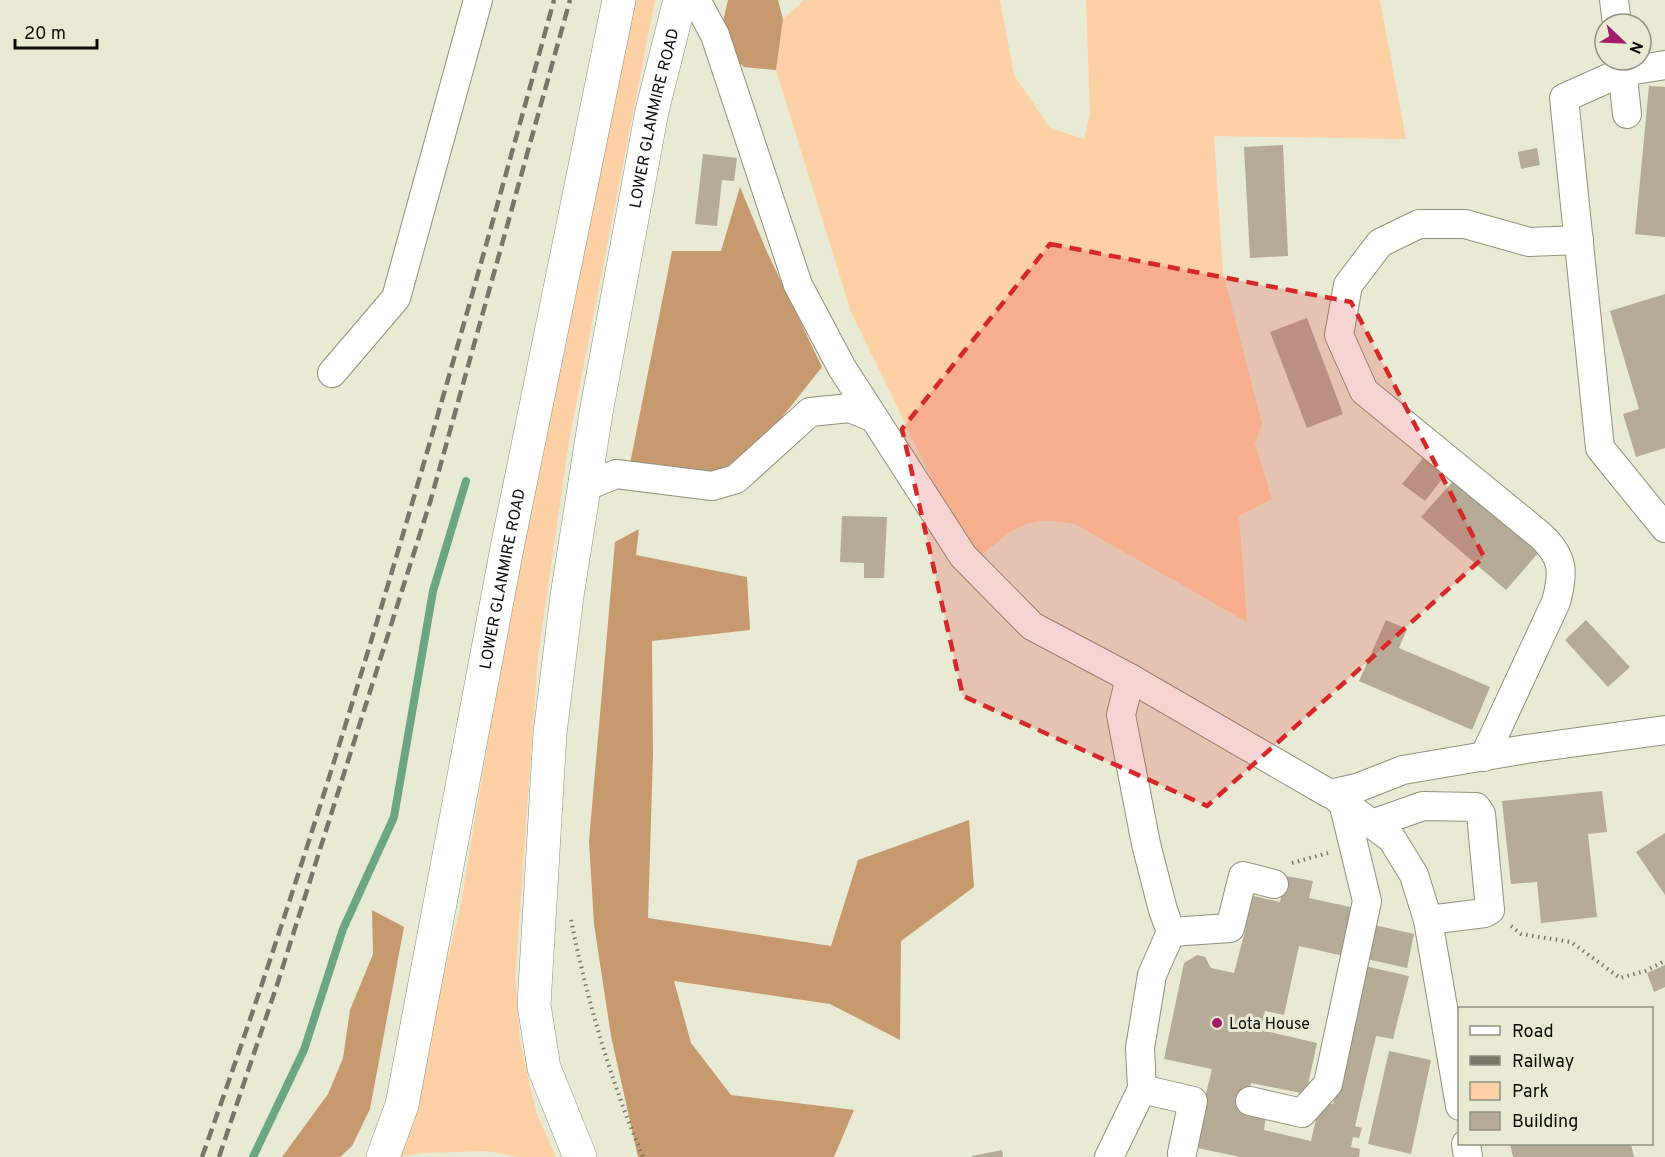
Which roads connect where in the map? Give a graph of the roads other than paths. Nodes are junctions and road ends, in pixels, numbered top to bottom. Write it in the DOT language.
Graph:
graph roads {
  1 [pos="478,0"];
  2 [pos="619,0"];
  3 [pos="680,0"];
  4 [pos="696,0"];
  5 [pos="1611,72"];
  6 [pos="1623,72"];
  7 [pos="1627,114"];
  8 [pos="1579,240"];
  9 [pos="842,368"];
  10 [pos="332,373"];
  11 [pos="810,412"];
  12 [pos="874,418"];
  13 [pos="586,486"];
  14 [pos="1665,528"];
  15 [pos="1130,678"];
  16 [pos="1665,730"];
  17 [pos="1484,757"];
  18 [pos="1336,798"];
  19 [pos="1363,835"];
  20 [pos="1275,884"];
  21 [pos="1428,920"];
  22 [pos="1171,932"];
  23 [pos="1142,1089"];
  24 [pos="1458,1094"];
  25 [pos="1250,1101"];
  26 [pos="1182,1153"];
  27 [pos="383,1157"];
  28 [pos="580,1157"];
  29 [pos="1109,1157"];
  1 -- 10 [label="lane"];
  2 -- 27 [label="highway, LOWER GLANMIRE ROAD"];
  3 -- 13 [label="highway, LOWER GLANMIRE ROAD"];
  4 -- 9 [label="lane"];
  5 -- 8 [label="lane"];
  6 -- 7 [label="lane"];
  8 -- 14 [label="lane"];
  8 -- 17 [label="lane"];
  9 -- 11 [label="lane"];
  9 -- 12 [label="lane"];
  11 -- 12 [label="lane"];
  11 -- 13 [label="lane"];
  12 -- 15 [label="lane"];
  13 -- 28 [label="highway, LOWER GLANMIRE ROAD"];
  15 -- 18 [label="lane"];
  15 -- 22 [label="lane"];
  16 -- 17 [label="lane"];
  17 -- 18 [label="lane"];
  18 -- 19 [label="lane"];
  19 -- 21 [label="lane"];
  19 -- 21 [label="lane"];
  19 -- 25 [label="lane"];
  20 -- 22 [label="lane"];
  21 -- 24 [label="lane"];
  22 -- 23 [label="lane"];
  23 -- 26 [label="lane"];
  23 -- 29 [label="lane"];
}
